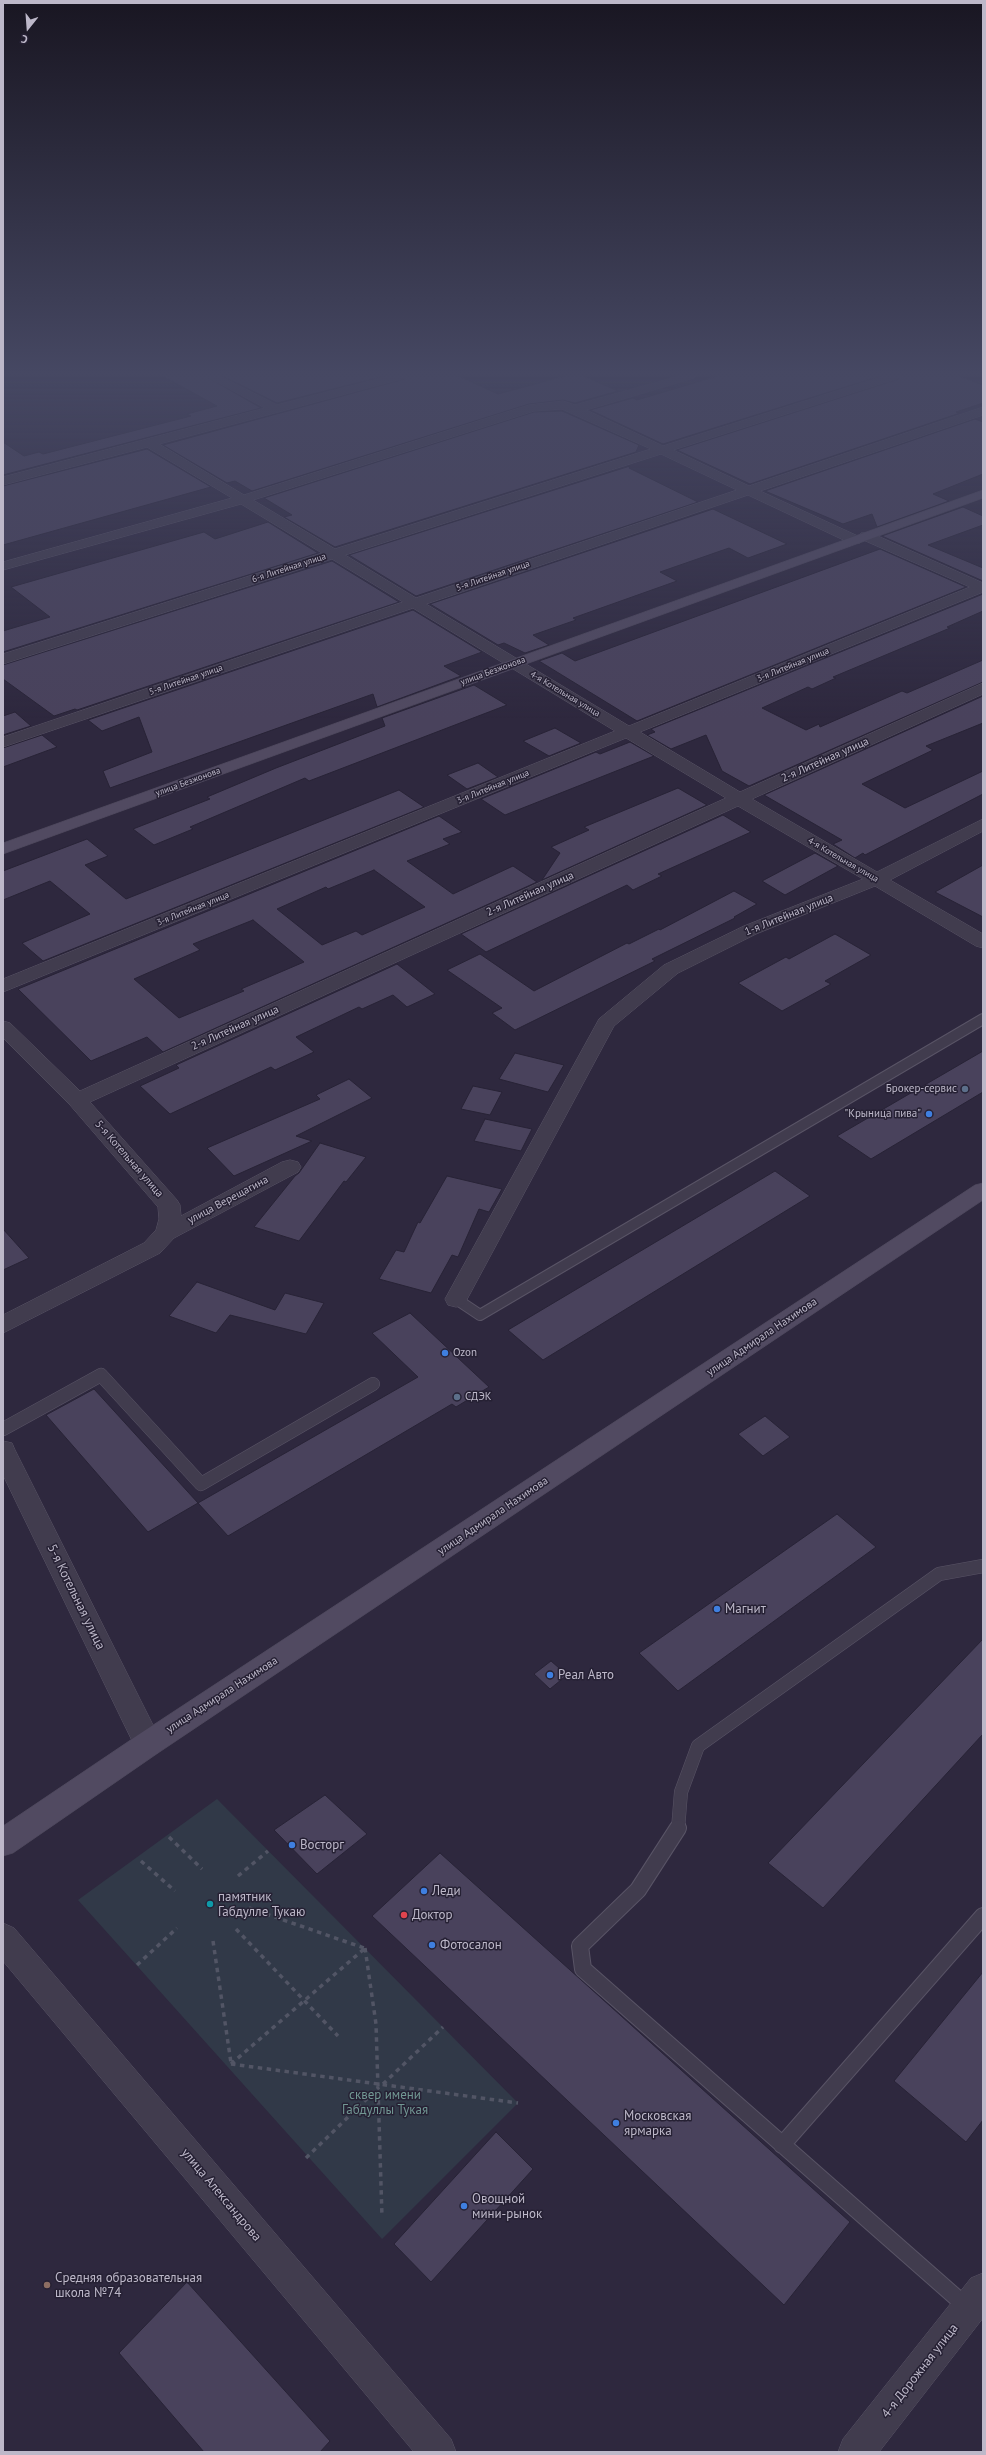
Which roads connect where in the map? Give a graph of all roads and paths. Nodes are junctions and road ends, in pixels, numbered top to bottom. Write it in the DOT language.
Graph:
graph roads {
  1 [pos="230,491"];
  2 [pos="271,491"];
  3 [pos="534,491"];
  4 [pos="746,491"];
  5 [pos="749,491"];
  6 [pos="983,494"];
  7 [pos="244,499"];
  8 [pos="861,538"];
  9 [pos="333,554"];
  10 [pos="3,566"];
  11 [pos="983,588"];
  12 [pos="414,603"];
  13 [pos="3,658"];
  14 [pos="514,664"];
  15 [pos="983,688"];
  16 [pos="628,732"];
  17 [pos="3,742"];
  18 [pos="739,799"];
  19 [pos="983,824"];
  20 [pos="3,849"];
  21 [pos="878,879"];
  22 [pos="983,942"];
  23 [pos="3,986"];
  24 [pos="983,1019"];
  25 [pos="3,1027"];
  26 [pos="77,1100"];
  27 [pos="290,1167"];
  28 [pos="983,1190"];
  29 [pos="166,1233"];
  30 [pos="456,1299"];
  31 [pos="3,1325"];
  32 [pos="373,1384"];
  33 [pos="3,1429"];
  34 [pos="3,1450"];
  35 [pos="983,1566"];
  36 [pos="148,1744"];
  37 [pos="169,1837"];
  38 [pos="3,1843"];
  39 [pos="268,1851"];
  40 [pos="141,1862"];
  41 [pos="202,1870"];
  42 [pos="238,1876"];
  43 [pos="175,1891"];
  44 [pos="249,1908"];
  45 [pos="983,1916"];
  46 [pos="177,1928"];
  47 [pos="236,1929"];
  48 [pos="3,1938"];
  49 [pos="212,1941"];
  50 [pos="365,1948"];
  51 [pos="137,1965"];
  52 [pos="304,2000"];
  53 [pos="443,2027"];
  54 [pos="338,2036"];
  55 [pos="231,2064"];
  56 [pos="380,2085"];
  57 [pos="518,2103"];
  58 [pos="782,2145"];
  59 [pos="306,2158"];
  60 [pos="382,2217"];
  61 [pos="976,2299"];
  62 [pos="438,2452"];
  63 [pos="856,2452"];
  1 -- 7 [label="street, 4-я Котельная улица"];
  2 -- 7 [label="street"];
  3 -- 9 [label="street, 6-я Литейная улица"];
  4 -- 12 [label="street, 5-я Литейная улица"];
  5 -- 8 [label="street"];
  6 -- 8 [label="street, улица Безжонова"];
  7 -- 9 [label="street, 4-я Котельная улица"];
  7 -- 10 [label="street"];
  8 -- 11 [label="street"];
  8 -- 14 [label="street, улица Безжонова"];
  9 -- 12 [label="street, 4-я Котельная улица"];
  9 -- 13 [label="street, 6-я Литейная улица"];
  11 -- 16 [label="street, 3-я Литейная улица"];
  12 -- 14 [label="street, 4-я Котельная улица"];
  12 -- 17 [label="street, 5-я Литейная улица"];
  14 -- 16 [label="street, 4-я Котельная улица"];
  14 -- 20 [label="street, улица Безжонова"];
  15 -- 18 [label="street, 2-я Литейная улица"];
  16 -- 18 [label="street, 4-я Котельная улица"];
  16 -- 23 [label="street, 3-я Литейная улица"];
  18 -- 21 [label="street, 4-я Котельная улица"];
  18 -- 26 [label="street, 2-я Литейная улица"];
  19 -- 21 [label="street, 1-я Литейная улица"];
  21 -- 22 [label="street, 4-я Котельная улица"];
  21 -- 30 [label="street, 1-я Литейная улица"];
  24 -- 30 [label="lane"];
  25 -- 26 [label="street, 5-я Котельная улица"];
  26 -- 29 [label="street, 5-я Котельная улица"];
  27 -- 29 [label="street, улица Верещагина"];
  28 -- 36 [label="street, улица Адмирала Нахимова"];
  29 -- 31 [label="street"];
  32 -- 33 [label="lane"];
  34 -- 36 [label="street, 5-я Котельная улица"];
  35 -- 58 [label="lane"];
  36 -- 38 [label="street, улица Адмирала Нахимова"];
  37 -- 41 [label="path"];
  39 -- 42 [label="path"];
  40 -- 43 [label="path"];
  44 -- 50 [label="path"];
  45 -- 58 [label="lane"];
  46 -- 51 [label="path"];
  47 -- 52 [label="path"];
  48 -- 62 [label="street, улица Александрова"];
  49 -- 55 [label="path"];
  50 -- 52 [label="path"];
  50 -- 56 [label="path"];
  52 -- 54 [label="path"];
  52 -- 55 [label="path"];
  53 -- 56 [label="path"];
  55 -- 56 [label="path"];
  56 -- 57 [label="path"];
  56 -- 59 [label="path"];
  56 -- 60 [label="path"];
  58 -- 61 [label="lane"];
  61 -- 63 [label="street, 4-я Дорожная улица"];
}
